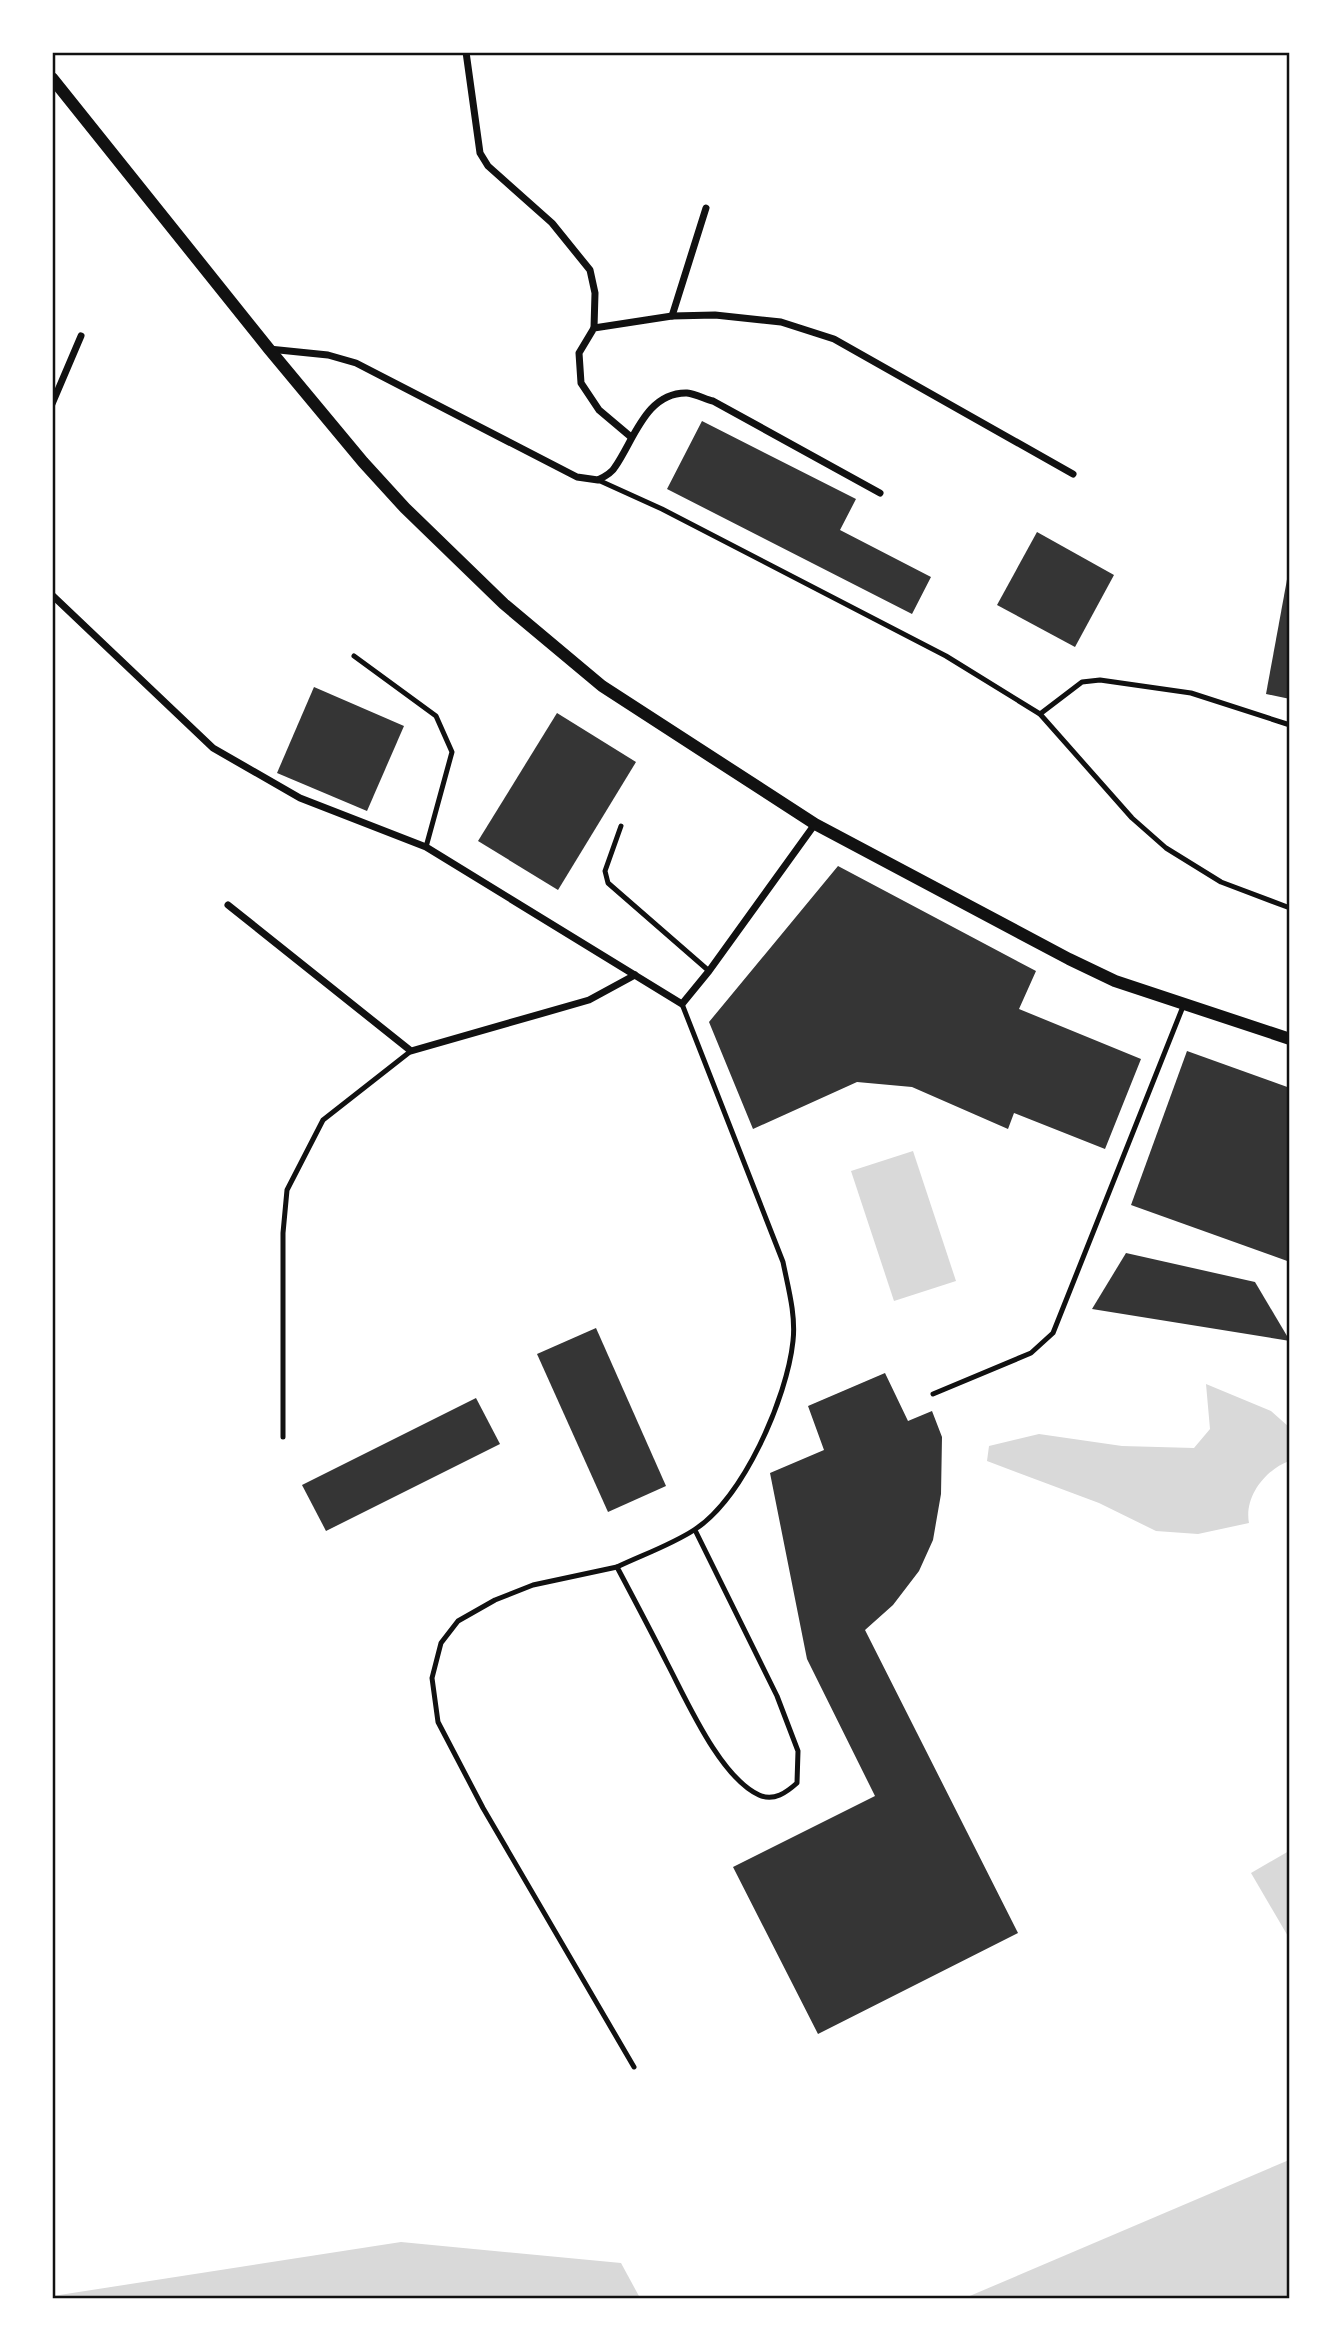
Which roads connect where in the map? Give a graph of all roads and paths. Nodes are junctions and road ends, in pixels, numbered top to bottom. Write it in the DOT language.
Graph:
graph roads {
  1 [pos="466,52"];
  2 [pos="54,85"];
  3 [pos="706,208"];
  4 [pos="672,316"];
  5 [pos="594,328"];
  6 [pos="82,336"];
  7 [pos="269,349"];
  8 [pos="52,404"];
  9 [pos="631,437"];
  10 [pos="1073,474"];
  11 [pos="598,480"];
  12 [pos="880,493"];
  13 [pos="52,595"];
  14 [pos="354,656"];
  15 [pos="1040,714"];
  16 [pos="1290,725"];
  17 [pos="815,824"];
  18 [pos="621,826"];
  19 [pos="426,847"];
  20 [pos="228,905"];
  21 [pos="1290,908"];
  22 [pos="709,971"];
  23 [pos="635,975"];
  24 [pos="682,1004"];
  25 [pos="1184,1004"];
  26 [pos="1290,1039"];
  27 [pos="411,1051"];
  28 [pos="933,1394"];
  29 [pos="283,1437"];
  30 [pos="695,1530"];
  31 [pos="617,1567"];
  32 [pos="634,2067"];
  1 -- 5 [label="street"];
  2 -- 7 [label="street"];
  3 -- 4 [label="street"];
  4 -- 5 [label="street"];
  4 -- 10 [label="street"];
  5 -- 9 [label="street"];
  6 -- 8 [label="street"];
  7 -- 11 [label="street"];
  7 -- 17 [label="street"];
  9 -- 11 [label="street"];
  9 -- 12 [label="street"];
  11 -- 15 [label="lane"];
  13 -- 19 [label="street"];
  14 -- 19 [label="lane"];
  15 -- 16 [label="lane"];
  15 -- 21 [label="lane"];
  17 -- 22 [label="street"];
  17 -- 25 [label="street"];
  18 -- 22 [label="lane"];
  19 -- 23 [label="street"];
  20 -- 27 [label="street"];
  22 -- 24 [label="street"];
  23 -- 24 [label="street"];
  23 -- 27 [label="street"];
  24 -- 30 [label="lane"];
  25 -- 26 [label="street"];
  25 -- 28 [label="lane"];
  27 -- 29 [label="lane"];
  30 -- 31 [label="lane"];
  30 -- 31 [label="lane"];
  31 -- 32 [label="lane"];
}
